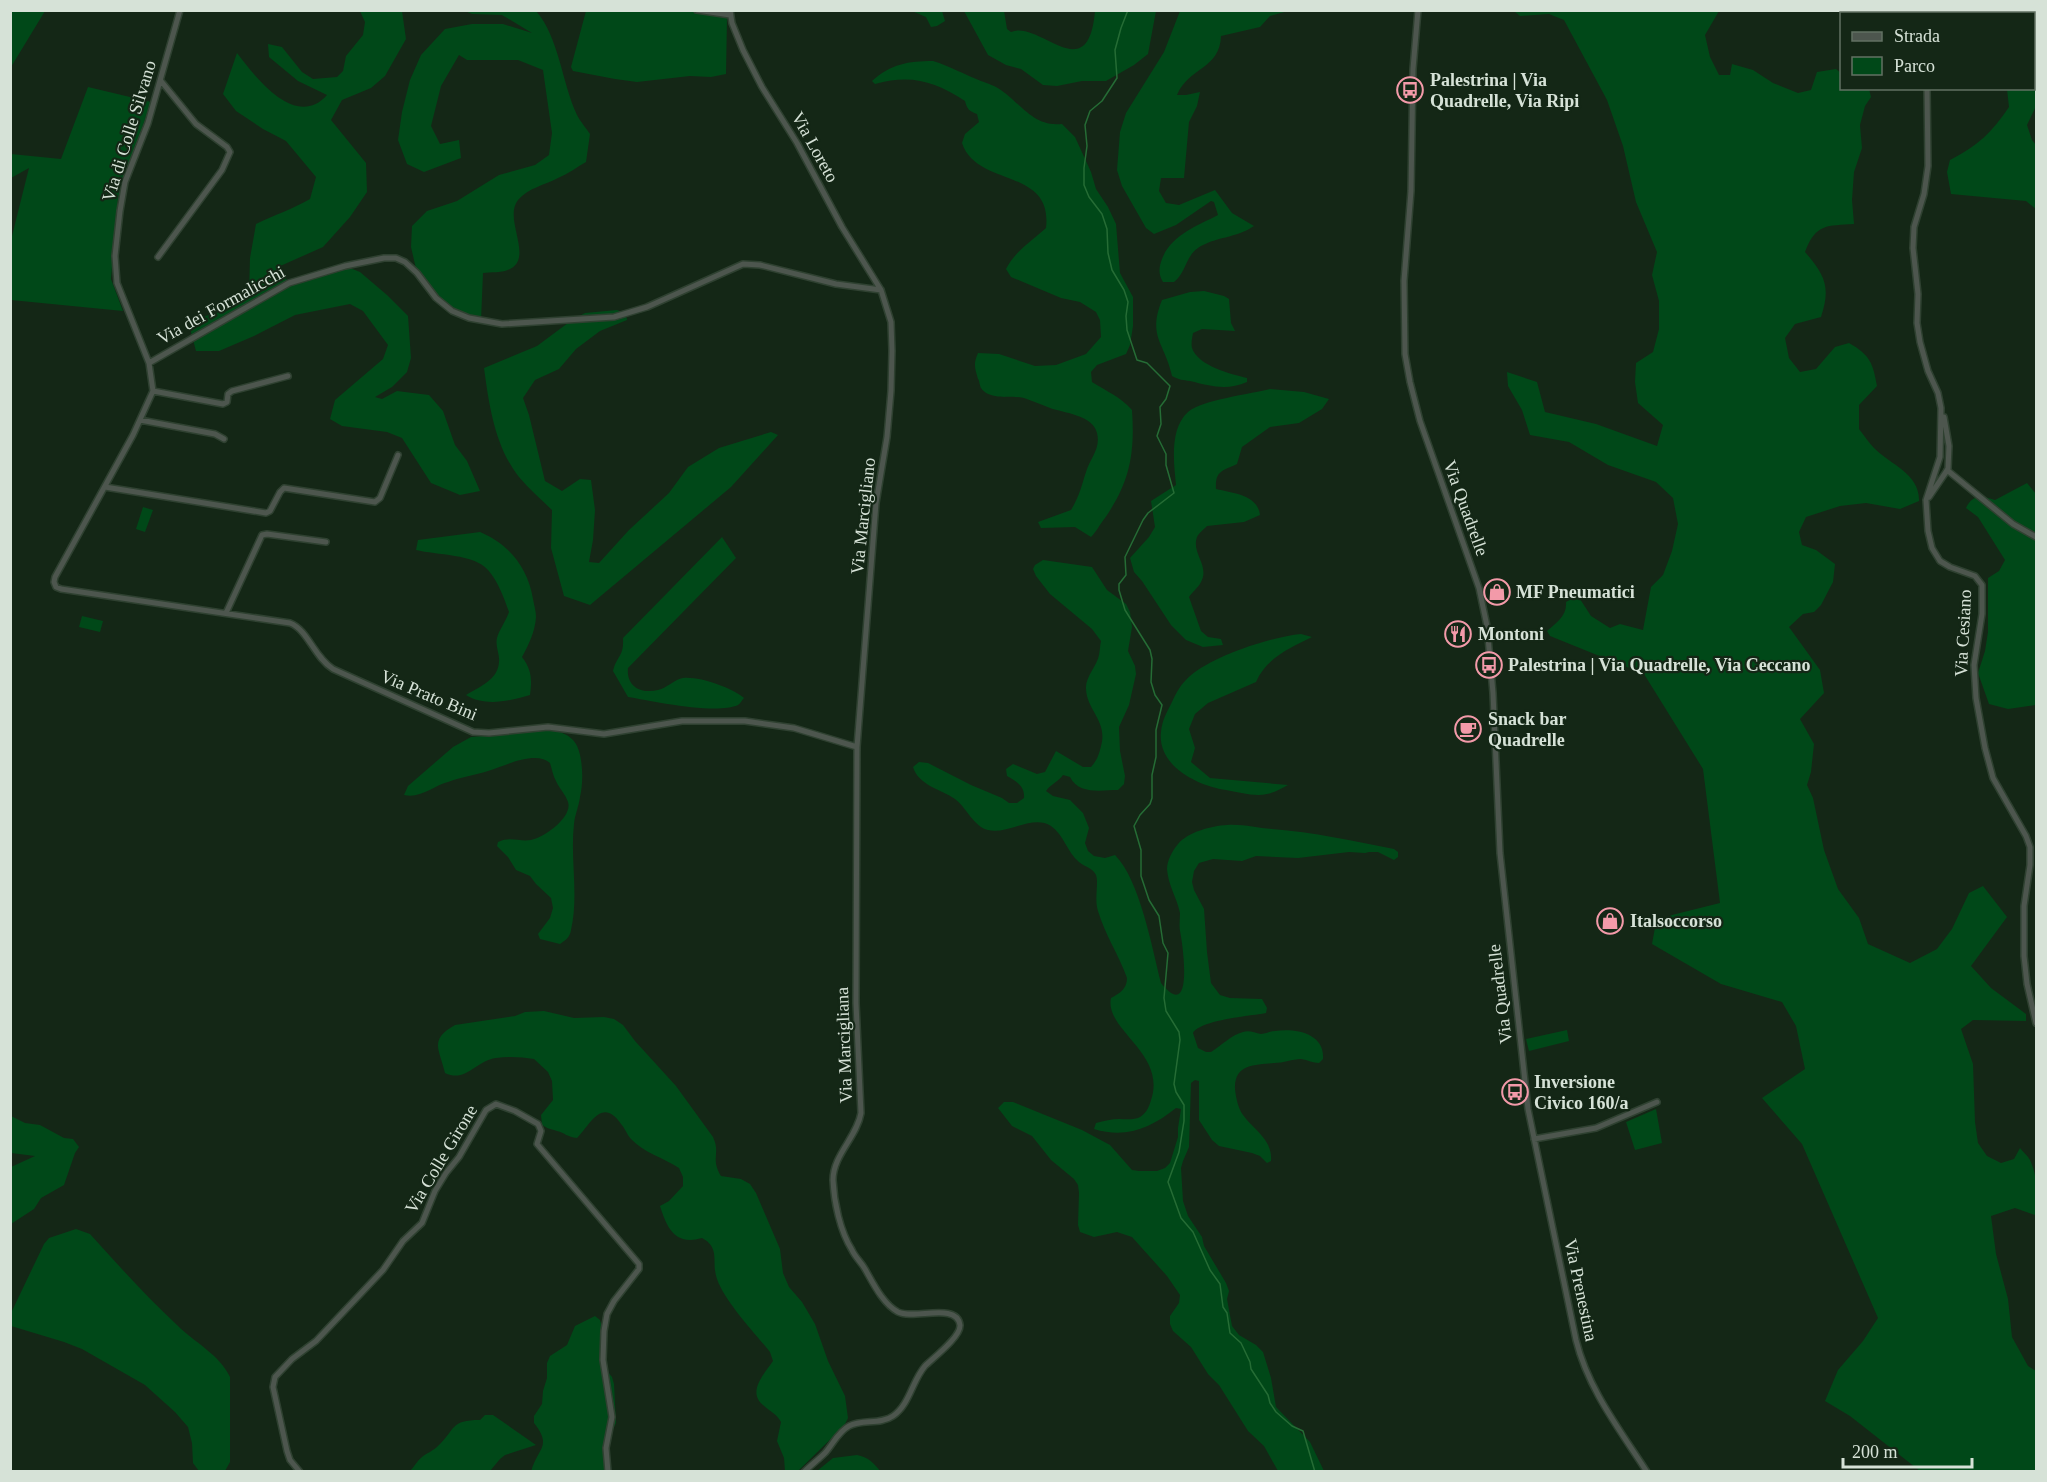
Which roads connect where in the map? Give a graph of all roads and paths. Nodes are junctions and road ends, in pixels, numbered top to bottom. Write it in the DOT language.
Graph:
graph roads {
  1 [pos="180,10"];
  2 [pos="697,10"];
  3 [pos="1418,10"];
  4 [pos="730,13"];
  5 [pos="161,81"];
  6 [pos="1927,90"];
  7 [pos="158,257"];
  8 [pos="881,290"];
  9 [pos="149,363"];
  10 [pos="288,376"];
  11 [pos="153,391"];
  12 [pos="1941,402"];
  13 [pos="140,420"];
  14 [pos="224,439"];
  15 [pos="398,455"];
  16 [pos="1947,471"];
  17 [pos="105,487"];
  18 [pos="1926,507"];
  19 [pos="2037,537"];
  20 [pos="326,542"];
  21 [pos="226,613"];
  22 [pos="857,747"];
  23 [pos="2037,1023"];
  24 [pos="1527,1099"];
  25 [pos="1657,1102"];
  26 [pos="1534,1139"];
  27 [pos="300,1472"];
  28 [pos="608,1472"];
  29 [pos="804,1472"];
  30 [pos="1647,1472"];
  1 -- 5 [label="street, Via di Colle Silvano"];
  2 -- 4 [label="street, Via Loreto"];
  3 -- 24 [label="street, Via Quadrelle"];
  4 -- 8 [label="street, Via Loreto"];
  5 -- 7 [label="street"];
  5 -- 9 [label="street, Via di Colle Silvano"];
  6 -- 12 [label="street, Via Cesiano"];
  8 -- 9 [label="street, Via dei Formalicchi"];
  8 -- 22 [label="street, Via Marcigliano"];
  9 -- 11 [label="street"];
  10 -- 11 [label="street"];
  11 -- 13 [label="street, Via Prato Bini"];
  12 -- 16 [label="street"];
  12 -- 18 [label="street, Via Cesiano"];
  13 -- 14 [label="street"];
  13 -- 17 [label="street, Via Prato Bini"];
  15 -- 17 [label="street"];
  16 -- 18 [label="street"];
  16 -- 19 [label="street"];
  17 -- 21 [label="street, Via Prato Bini"];
  18 -- 23 [label="street, Via Cesiano"];
  20 -- 21 [label="street"];
  21 -- 22 [label="street, Via Prato Bini"];
  22 -- 29 [label="street, Via Marcigliana"];
  24 -- 26 [label="street, Via Prenestina"];
  25 -- 26 [label="street"];
  26 -- 30 [label="street, Via Prenestina"];
  27 -- 28 [label="street, Via Colle Girone"];
}
